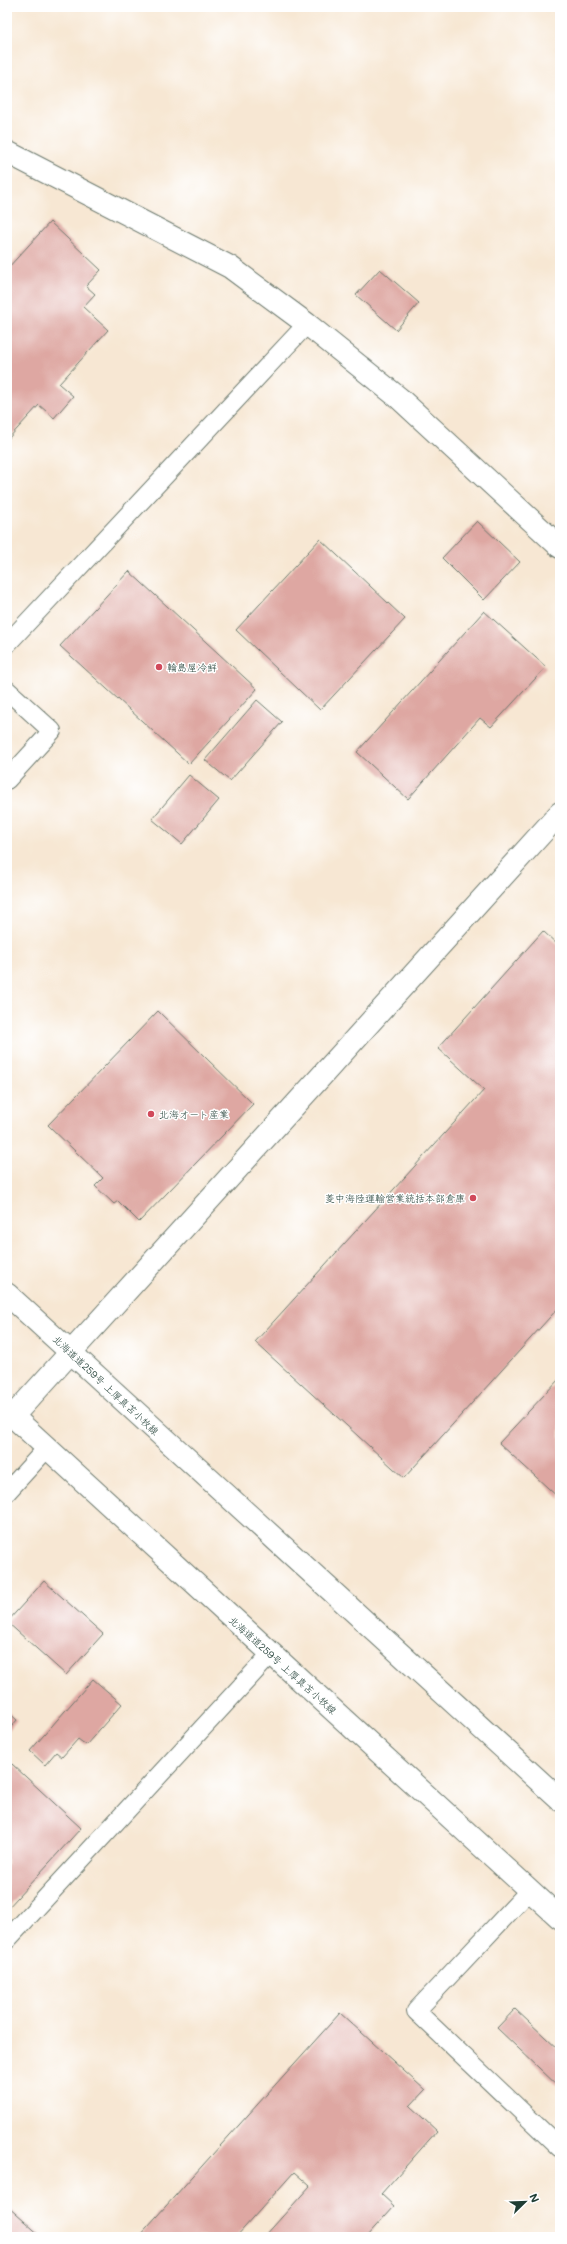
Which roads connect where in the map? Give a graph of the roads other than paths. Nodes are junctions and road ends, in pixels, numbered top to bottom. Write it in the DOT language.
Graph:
graph roads {
  1 [pos="7,152"];
  2 [pos="307,324"];
  3 [pos="560,547"];
  4 [pos="7,644"];
  5 [pos="7,690"];
  6 [pos="7,780"];
  7 [pos="560,813"];
  8 [pos="7,1294"];
  9 [pos="71,1353"];
  10 [pos="10,1414"];
  11 [pos="48,1448"];
  12 [pos="7,1492"];
  13 [pos="271,1654"];
  14 [pos="560,1800"];
  15 [pos="530,1890"];
  16 [pos="560,1918"];
  17 [pos="7,1940"];
  18 [pos="560,2148"];
  1 -- 2 [label="street"];
  2 -- 3 [label="street"];
  2 -- 4 [label="lane"];
  5 -- 6 [label="lane"];
  7 -- 9 [label="street"];
  8 -- 9 [label="street, 北海道道259号 上厚真苫小牧線"];
  9 -- 10 [label="street"];
  9 -- 14 [label="street, 北海道道259号 上厚真苫小牧線"];
  10 -- 11 [label="street, 北海道道259号 上厚真苫小牧線"];
  11 -- 12 [label="lane"];
  11 -- 13 [label="street, 北海道道259号 上厚真苫小牧線"];
  13 -- 15 [label="street, 北海道道259号 上厚真苫小牧線"];
  13 -- 17 [label="lane"];
  15 -- 16 [label="street, 北海道道259号 上厚真苫小牧線"];
  15 -- 18 [label="lane"];
}
